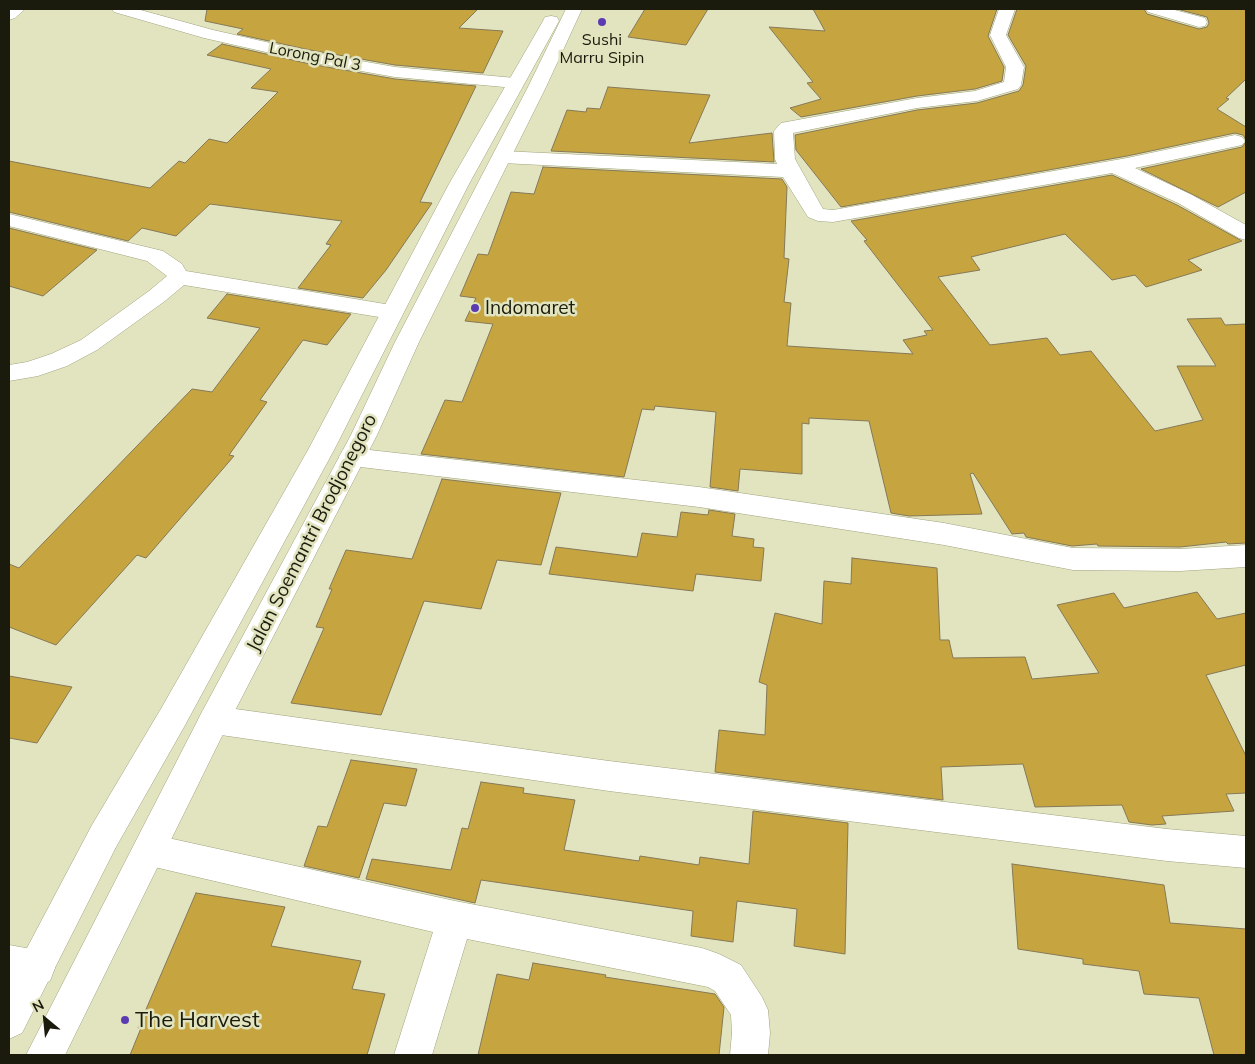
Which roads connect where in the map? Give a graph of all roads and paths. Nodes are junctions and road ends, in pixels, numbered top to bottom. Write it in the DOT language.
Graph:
graph roads {
  1 [pos="17,9"];
  2 [pos="120,9"];
  3 [pos="558,9"];
  4 [pos="574,9"];
  5 [pos="1007,9"];
  6 [pos="1154,9"];
  7 [pos="9,15"];
  8 [pos="1199,22"];
  9 [pos="515,83"];
  10 [pos="1235,141"];
  11 [pos="502,157"];
  12 [pos="1114,166"];
  13 [pos="790,171"];
  14 [pos="459,184"];
  15 [pos="486,188"];
  16 [pos="9,220"];
  17 [pos="1246,234"];
  18 [pos="179,277"];
  19 [pos="391,312"];
  20 [pos="9,373"];
  21 [pos="352,458"];
  22 [pos="1246,556"];
  23 [pos="214,720"];
  24 [pos="150,850"];
  25 [pos="1246,852"];
  26 [pos="455,919"];
  27 [pos="23,966"];
  28 [pos="9,1020"];
  29 [pos="45,1055"];
  30 [pos="413,1055"];
  31 [pos="749,1055"];
  1 -- 7 [label="street"];
  2 -- 9 [label="street, Lorong Pal 3"];
  3 -- 9 [label="street, Jalan Soemantri Brodjonegoro"];
  4 -- 11 [label="street, Jalan Soemantri Brodjonegoro"];
  5 -- 13 [label="street"];
  6 -- 8 [label="street"];
  9 -- 14 [label="street, Jalan Soemantri Brodjonegoro"];
  10 -- 12 [label="street"];
  11 -- 13 [label="street"];
  11 -- 15 [label="street, Jalan Soemantri Brodjonegoro"];
  12 -- 13 [label="street"];
  12 -- 17 [label="street"];
  14 -- 15 [label="street"];
  14 -- 19 [label="street, Jalan Soemantri Brodjonegoro"];
  15 -- 21 [label="street, Jalan Soemantri Brodjonegoro"];
  16 -- 18 [label="street"];
  18 -- 19 [label="street"];
  18 -- 20 [label="street"];
  19 -- 27 [label="street, Jalan Soemantri Brodjonegoro"];
  21 -- 22 [label="street"];
  21 -- 23 [label="street, Jalan Soemantri Brodjonegoro"];
  23 -- 24 [label="street, Jalan Soemantri Brodjonegoro"];
  23 -- 25 [label="street"];
  24 -- 26 [label="street"];
  24 -- 29 [label="street, Jalan Soemantri Brodjonegoro"];
  26 -- 30 [label="street"];
  26 -- 31 [label="street"];
  27 -- 28 [label="street, Jalan Soemantri Brodjonegoro"];
}
